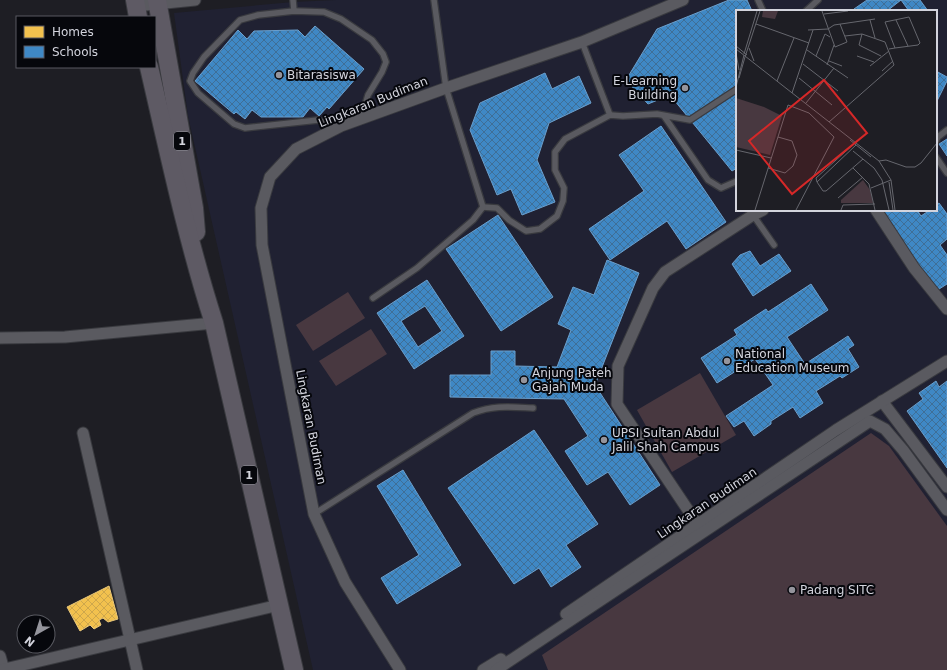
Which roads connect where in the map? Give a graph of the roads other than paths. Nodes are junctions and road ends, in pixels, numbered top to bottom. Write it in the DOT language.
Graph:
graph roads {
  1 [pos="195,0"];
  2 [pos="293,0"];
  3 [pos="434,0"];
  4 [pos="683,0"];
  5 [pos="758,0"];
  6 [pos="818,0"];
  7 [pos="157,2"];
  8 [pos="137,8"];
  9 [pos="763,10"];
  10 [pos="807,10"];
  11 [pos="294,11"];
  12 [pos="582,42"];
  13 [pos="149,68"];
  14 [pos="446,88"];
  15 [pos="736,90"];
  16 [pos="610,115"];
  17 [pos="664,116"];
  18 [pos="361,119"];
  19 [pos="338,128"];
  20 [pos="947,130"];
  21 [pos="937,139"];
  22 [pos="937,158"];
  23 [pos="947,173"];
  24 [pos="736,181"];
  25 [pos="483,207"];
  26 [pos="877,211"];
  27 [pos="758,212"];
  28 [pos="774,245"];
  29 [pos="201,280"];
  30 [pos="373,298"];
  31 [pos="947,309"];
  32 [pos="214,323"];
  33 [pos="0,338"];
  34 [pos="947,361"];
  35 [pos="882,401"];
  36 [pos="533,408"];
  37 [pos="83,433"];
  38 [pos="947,487"];
  39 [pos="947,510"];
  40 [pos="314,514"];
  41 [pos="698,525"];
  42 [pos="279,605"];
  43 [pos="130,640"];
  44 [pos="0,656"];
  45 [pos="3,670"];
  46 [pos="137,670"];
  47 [pos="294,670"];
  48 [pos="400,670"];
  49 [pos="483,670"];
  50 [pos="496,670"];
  1 -- 7 [label="street"];
  2 -- 11 [label="lane"];
  3 -- 14 [label="lane"];
  4 -- 12 [label="street, Lingkaran Budiman"];
  5 -- 9 [label="lane"];
  6 -- 10 [label="lane"];
  7 -- 8 [label="street"];
  7 -- 29 [label="main road, 1"];
  11 -- 18 [label="lane"];
  11 -- 19 [label="lane"];
  12 -- 14 [label="street, Lingkaran Budiman"];
  12 -- 16 [label="lane"];
  13 -- 29 [label="main road, 1"];
  14 -- 18 [label="street, Lingkaran Budiman"];
  14 -- 25 [label="lane"];
  15 -- 17 [label="lane"];
  16 -- 17 [label="lane"];
  16 -- 25 [label="lane"];
  17 -- 24 [label="lane"];
  18 -- 19 [label="street, Lingkaran Budiman"];
  19 -- 40 [label="street, Lingkaran Budiman"];
  20 -- 21 [label="lane"];
  22 -- 23 [label="lane"];
  25 -- 30 [label="lane"];
  26 -- 31 [label="street"];
  27 -- 28 [label="lane"];
  27 -- 41 [label="street"];
  29 -- 32 [label="main road, 1"];
  32 -- 33 [label="street"];
  32 -- 42 [label="main road, 1"];
  34 -- 35 [label="street, Lingkaran Budiman"];
  35 -- 38 [label="street"];
  35 -- 41 [label="street, Lingkaran Budiman"];
  36 -- 40 [label="lane"];
  37 -- 43 [label="street"];
  39 -- 50 [label="street"];
  40 -- 48 [label="street, Lingkaran Budiman"];
  41 -- 49 [label="street, Lingkaran Budiman"];
  42 -- 43 [label="street"];
  42 -- 47 [label="main road, 1"];
  43 -- 45 [label="street"];
  43 -- 46 [label="street"];
  44 -- 45 [label="street"];
}
